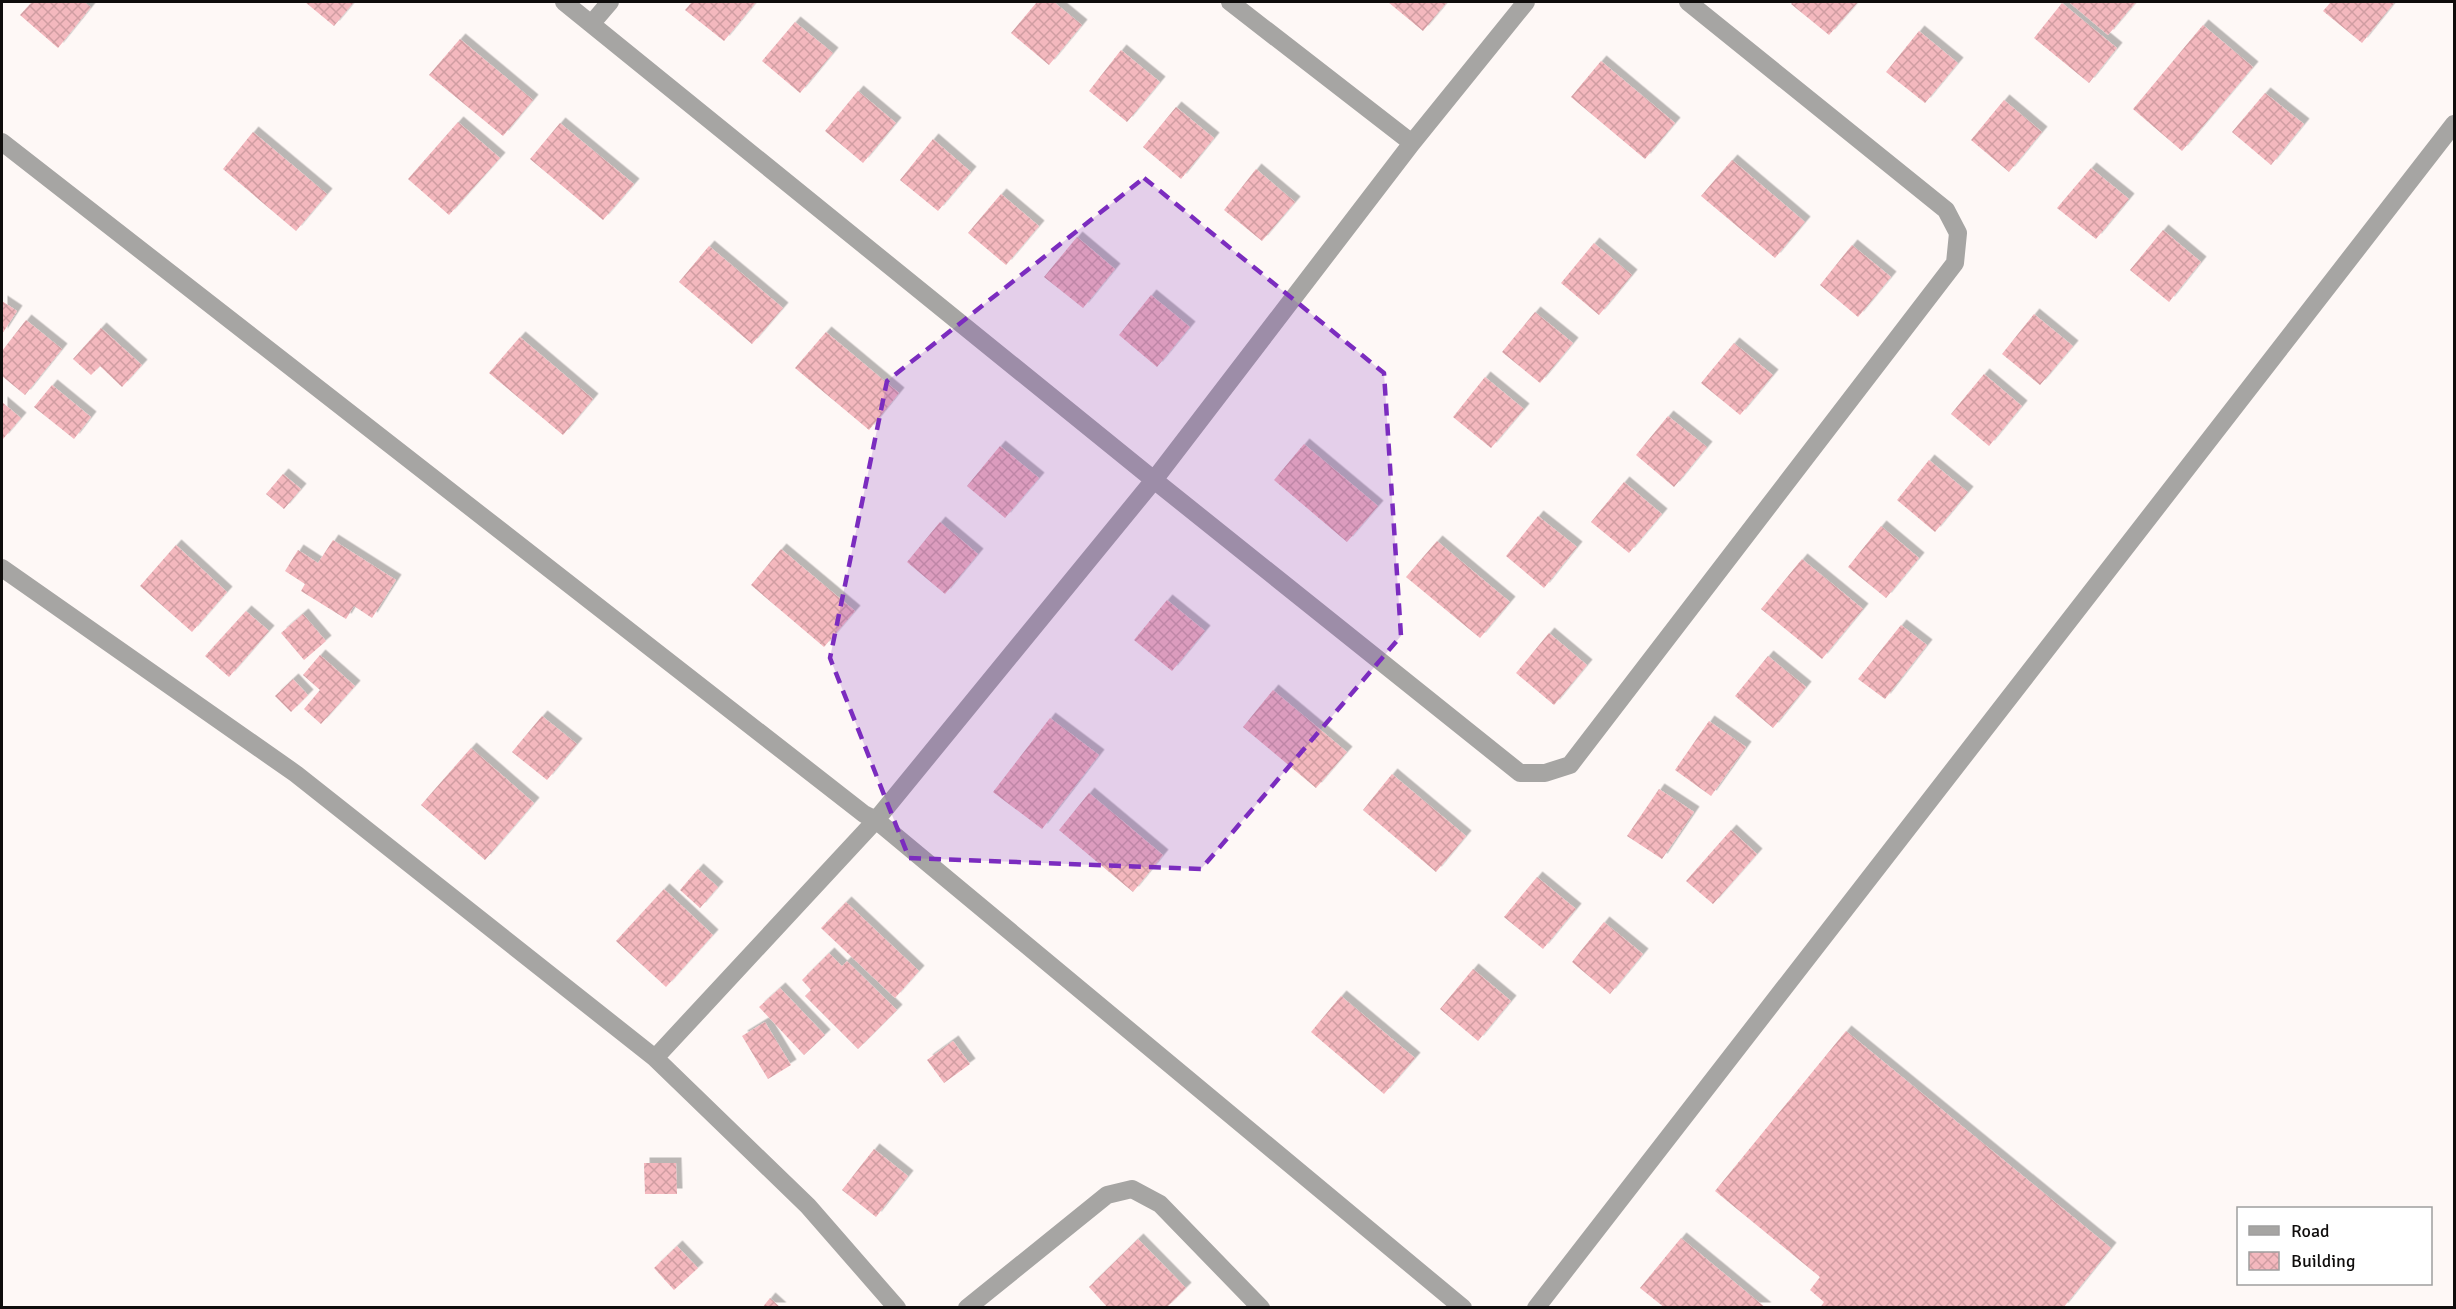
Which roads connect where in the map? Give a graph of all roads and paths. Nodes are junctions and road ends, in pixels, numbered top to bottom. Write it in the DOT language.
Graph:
graph roads {
  1 [pos="564,2"];
  2 [pos="610,2"];
  3 [pos="1230,2"];
  4 [pos="1526,2"];
  5 [pos="1688,2"];
  6 [pos="592,23"];
  7 [pos="2454,124"];
  8 [pos="2,142"];
  9 [pos="1412,143"];
  10 [pos="1154,480"];
  11 [pos="2,568"];
  12 [pos="876,820"];
  13 [pos="655,1058"];
  14 [pos="897,1308"];
  15 [pos="967,1308"];
  16 [pos="1261,1308"];
  17 [pos="1463,1308"];
  18 [pos="1536,1308"];
  1 -- 6 [label="street"];
  2 -- 6 [label="street"];
  3 -- 9 [label="street"];
  4 -- 9 [label="street"];
  5 -- 10 [label="street"];
  6 -- 10 [label="street"];
  7 -- 18 [label="street"];
  8 -- 12 [label="street"];
  9 -- 10 [label="street"];
  10 -- 12 [label="street"];
  11 -- 13 [label="street"];
  12 -- 13 [label="street"];
  12 -- 17 [label="street"];
  13 -- 14 [label="street"];
  15 -- 16 [label="street"];
}
